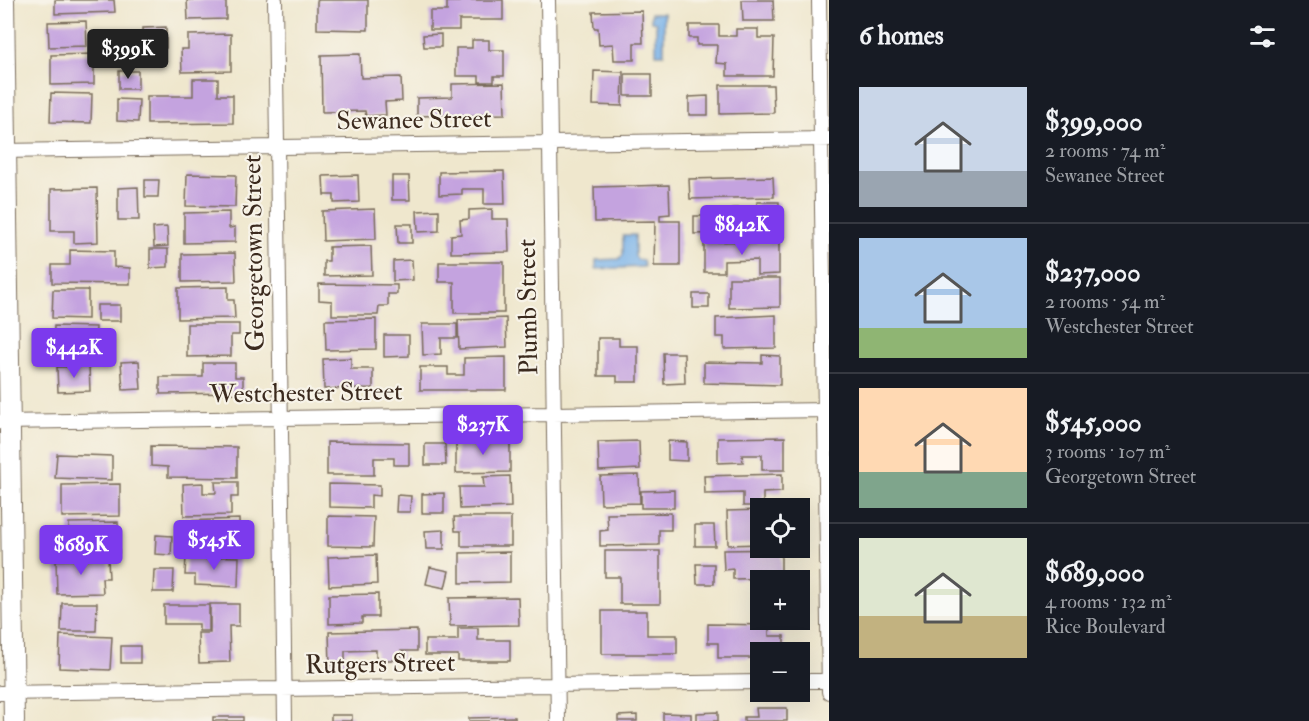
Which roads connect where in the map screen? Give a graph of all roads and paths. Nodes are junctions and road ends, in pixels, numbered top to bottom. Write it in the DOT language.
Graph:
graph roads {
  1 [pos="4,0"];
  2 [pos="275,0"];
  3 [pos="548,0"];
  4 [pos="819,0"];
  5 [pos="825,139"];
  6 [pos="550,142"];
  7 [pos="277,147"];
  8 [pos="3,151"];
  9 [pos="827,410"];
  10 [pos="554,414"];
  11 [pos="281,418"];
  12 [pos="5,422"];
  13 [pos="810,681"];
  14 [pos="829,681"];
  15 [pos="750,682"];
  16 [pos="558,685"];
  17 [pos="285,689"];
  18 [pos="829,692"];
  19 [pos="7,693"];
  20 [pos="15,721"];
  21 [pos="285,721"];
  22 [pos="558,721"];
  1 -- 8 [label="street"];
  2 -- 7 [label="street, Georgetown Street"];
  3 -- 6 [label="street, Plumb Street"];
  4 -- 5 [label="street"];
  5 -- 6 [label="street, Sewanee Street"];
  5 -- 9 [label="street"];
  6 -- 7 [label="street, Sewanee Street"];
  6 -- 10 [label="street, Plumb Street"];
  7 -- 8 [label="street, Sewanee Street"];
  7 -- 11 [label="street, Georgetown Street"];
  8 -- 12 [label="street"];
  9 -- 10 [label="street, Westchester Street"];
  9 -- 14 [label="street"];
  10 -- 11 [label="street, Westchester Street"];
  10 -- 16 [label="street, Plumb Street"];
  11 -- 12 [label="street, Westchester Street"];
  11 -- 17 [label="street, Georgetown Street"];
  12 -- 19 [label="street"];
  13 -- 14 [label="street"];
  14 -- 18 [label="street"];
  15 -- 16 [label="street, Rutgers Street"];
  16 -- 17 [label="street, Rutgers Street"];
  16 -- 22 [label="street, Plumb Street"];
  17 -- 19 [label="street, Rutgers Street"];
  17 -- 21 [label="street, Georgetown Street"];
  19 -- 20 [label="street"];
}
